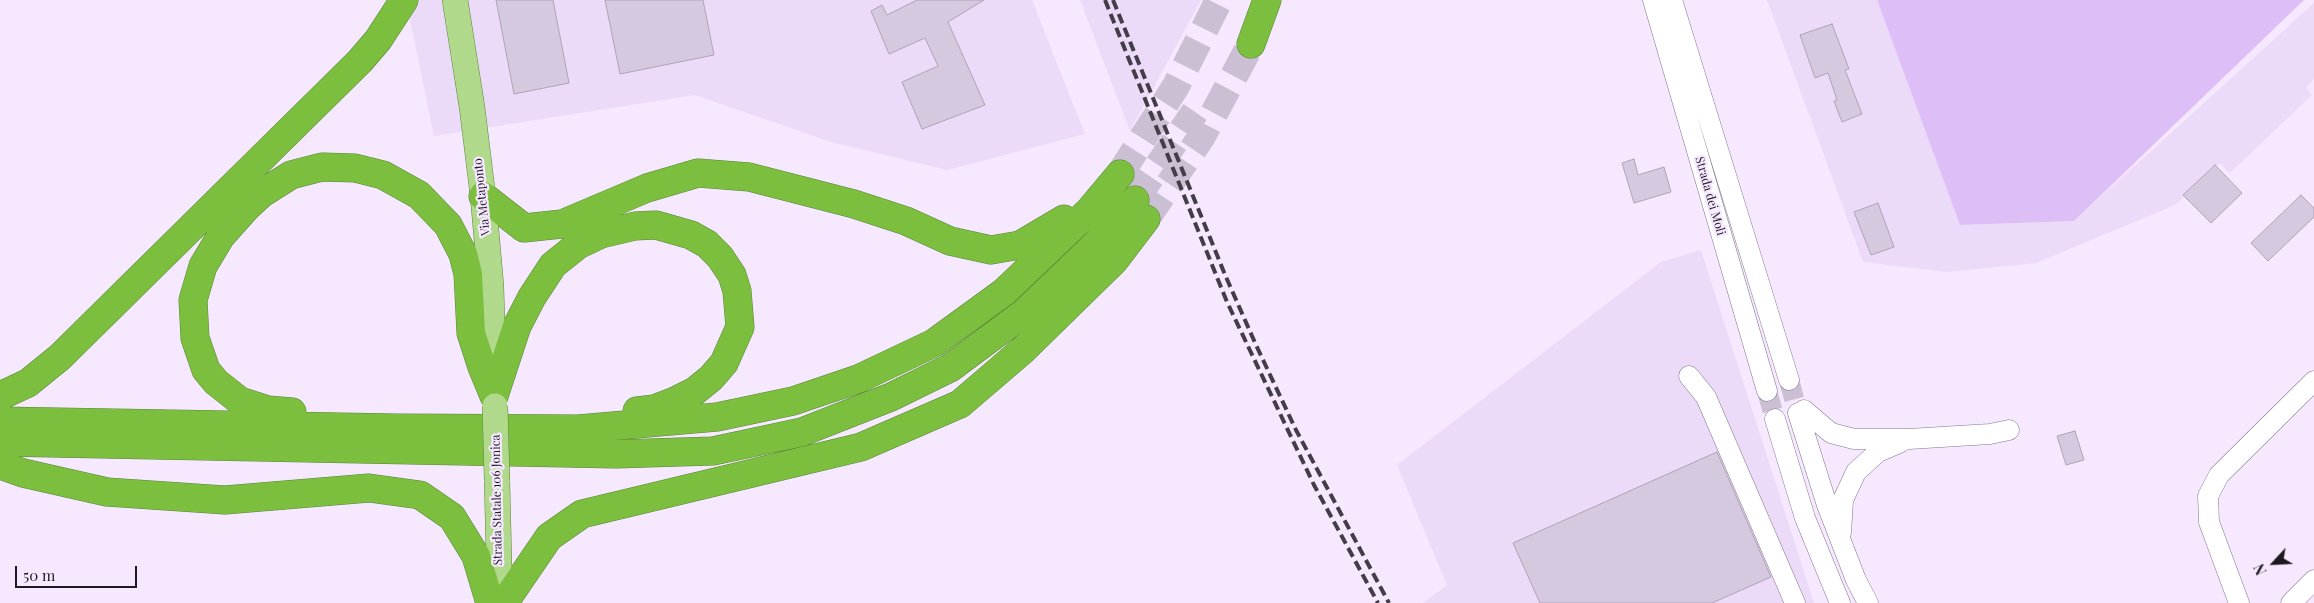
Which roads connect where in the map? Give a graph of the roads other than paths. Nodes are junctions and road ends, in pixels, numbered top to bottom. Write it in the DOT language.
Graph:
graph roads {
  1 [pos="404,0"];
  2 [pos="455,0"];
  3 [pos="1251,0"];
  4 [pos="1268,0"];
  5 [pos="1654,0"];
  6 [pos="1672,0"];
  7 [pos="483,196"];
  8 [pos="1689,376"];
  9 [pos="1789,380"];
  10 [pos="2314,381"];
  11 [pos="1767,391"];
  12 [pos="0,396"];
  13 [pos="494,401"];
  14 [pos="1775,419"];
  15 [pos="0,421"];
  16 [pos="396,428"];
  17 [pos="578,429"];
  18 [pos="2009,430"];
  19 [pos="1909,438"];
  20 [pos="0,442"];
  21 [pos="0,465"];
  22 [pos="1841,540"];
  23 [pos="2314,580"];
  24 [pos="490,603"];
  25 [pos="500,603"];
  26 [pos="504,603"];
  27 [pos="1795,603"];
  28 [pos="1840,603"];
  29 [pos="1868,603"];
  30 [pos="2239,603"];
  31 [pos="2291,603"];
  1 -- 12 [label="highway"];
  2 -- 7 [label="main road, Via Metaponto"];
  3 -- 4 [label="highway"];
  5 -- 11 [label="lane, Strada dei Moli"];
  6 -- 9 [label="lane"];
  7 -- 13 [label="main road, Via Metaponto"];
  7 -- 17 [label="highway"];
  8 -- 27 [label="lane"];
  10 -- 30 [label="lane"];
  13 -- 16 [label="highway"];
  13 -- 17 [label="highway"];
  13 -- 25 [label="main road, Strada Statale 106 Jonica, bridge"];
  14 -- 28 [label="lane"];
  15 -- 16 [label="highway"];
  16 -- 17 [label="highway"];
  18 -- 19 [label="lane"];
  19 -- 22 [label="lane"];
  19 -- 22 [label="lane"];
  20 -- 26 [label="highway"];
  21 -- 24 [label="highway"];
  22 -- 29 [label="lane"];
  23 -- 31 [label="lane"];
}
